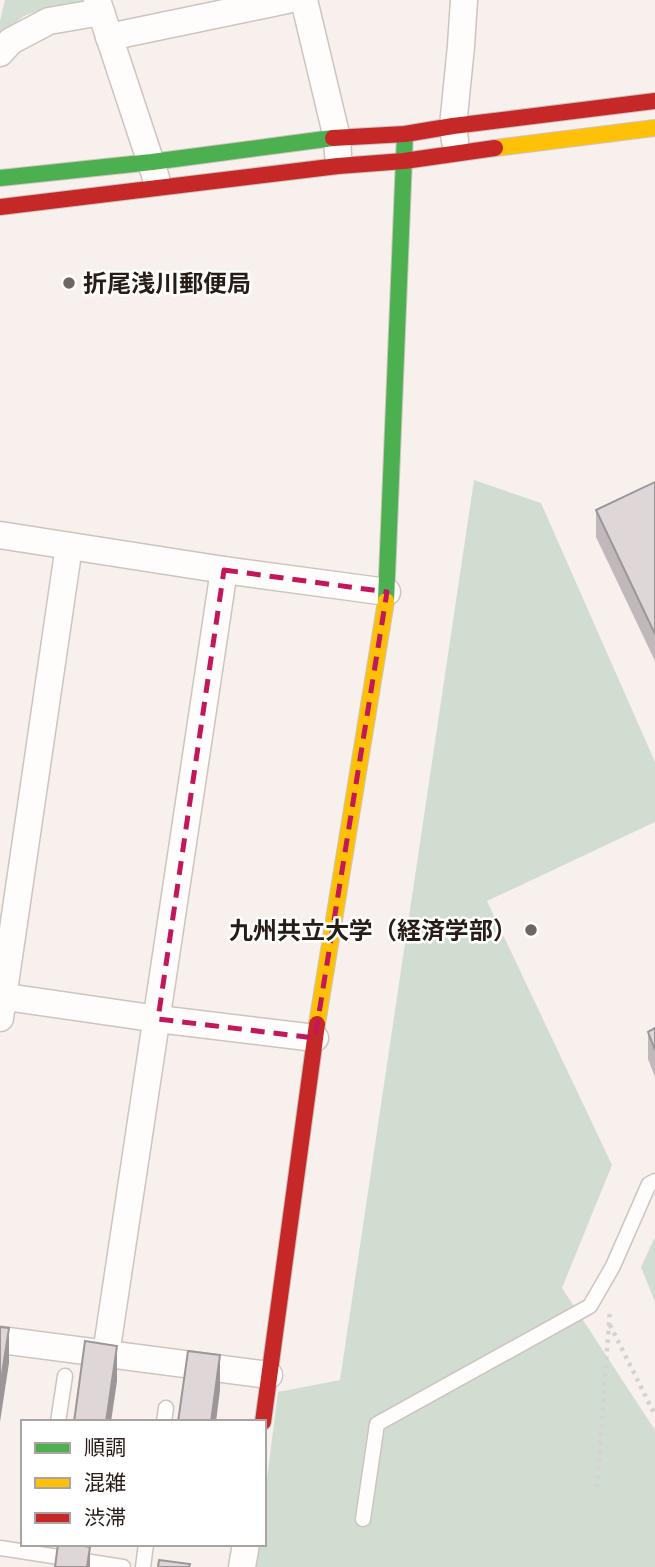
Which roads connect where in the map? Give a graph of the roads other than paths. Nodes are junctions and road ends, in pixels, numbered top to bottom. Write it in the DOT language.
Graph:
graph roads {
  1 [pos="287,0"];
  2 [pos="304,0"];
  3 [pos="464,0"];
  4 [pos="99,6"];
  5 [pos="109,37"];
  6 [pos="0,53"];
  7 [pos="655,101"];
  8 [pos="453,126"];
  9 [pos="655,128"];
  10 [pos="405,134"];
  11 [pos="337,138"];
  12 [pos="457,153"];
  13 [pos="404,161"];
  14 [pos="152,162"];
  15 [pos="338,166"];
  16 [pos="0,178"];
  17 [pos="159,188"];
  18 [pos="0,207"];
  19 [pos="0,535"];
  20 [pos="69,546"];
  21 [pos="224,570"];
  22 [pos="387,592"];
  23 [pos="1,1003"];
  24 [pos="158,1018"];
  25 [pos="315,1038"];
  26 [pos="655,1181"];
  27 [pos="0,1340"];
  28 [pos="106,1354"];
  29 [pos="270,1375"];
  30 [pos="65,1376"];
  31 [pos="58,1420"];
  32 [pos="263,1420"];
  33 [pos="363,1519"];
  34 [pos="146,1546"];
  35 [pos="246,1546"];
  36 [pos="0,1548"];
  37 [pos="39,1555"];
  38 [pos="123,1567"];
  39 [pos="143,1567"];
  40 [pos="242,1567"];
  1 -- 5 [label="street"];
  2 -- 11 [label="street"];
  3 -- 8 [label="street"];
  4 -- 5 [label="street"];
  4 -- 6 [label="street"];
  5 -- 14 [label="street"];
  7 -- 8 [label="street"];
  8 -- 10 [label="street"];
  8 -- 12 [label="street"];
  9 -- 12 [label="street"];
  10 -- 11 [label="street"];
  10 -- 13 [label="street"];
  11 -- 14 [label="street"];
  11 -- 15 [label="street"];
  12 -- 13 [label="street"];
  13 -- 15 [label="street"];
  13 -- 22 [label="street"];
  14 -- 16 [label="street"];
  14 -- 17 [label="street"];
  15 -- 17 [label="street"];
  17 -- 18 [label="street"];
  19 -- 20 [label="street"];
  20 -- 21 [label="street"];
  20 -- 23 [label="street"];
  21 -- 22 [label="street"];
  21 -- 24 [label="street"];
  22 -- 25 [label="street"];
  23 -- 24 [label="street"];
  24 -- 25 [label="street"];
  24 -- 28 [label="street"];
  25 -- 29 [label="street"];
  26 -- 33 [label="lane"];
  27 -- 28 [label="street"];
  28 -- 29 [label="street"];
  29 -- 32 [label="street"];
  30 -- 31 [label="lane"];
  34 -- 39 [label="lane"];
  35 -- 40 [label="street"];
  36 -- 37 [label="lane"];
  37 -- 38 [label="lane"];
}
